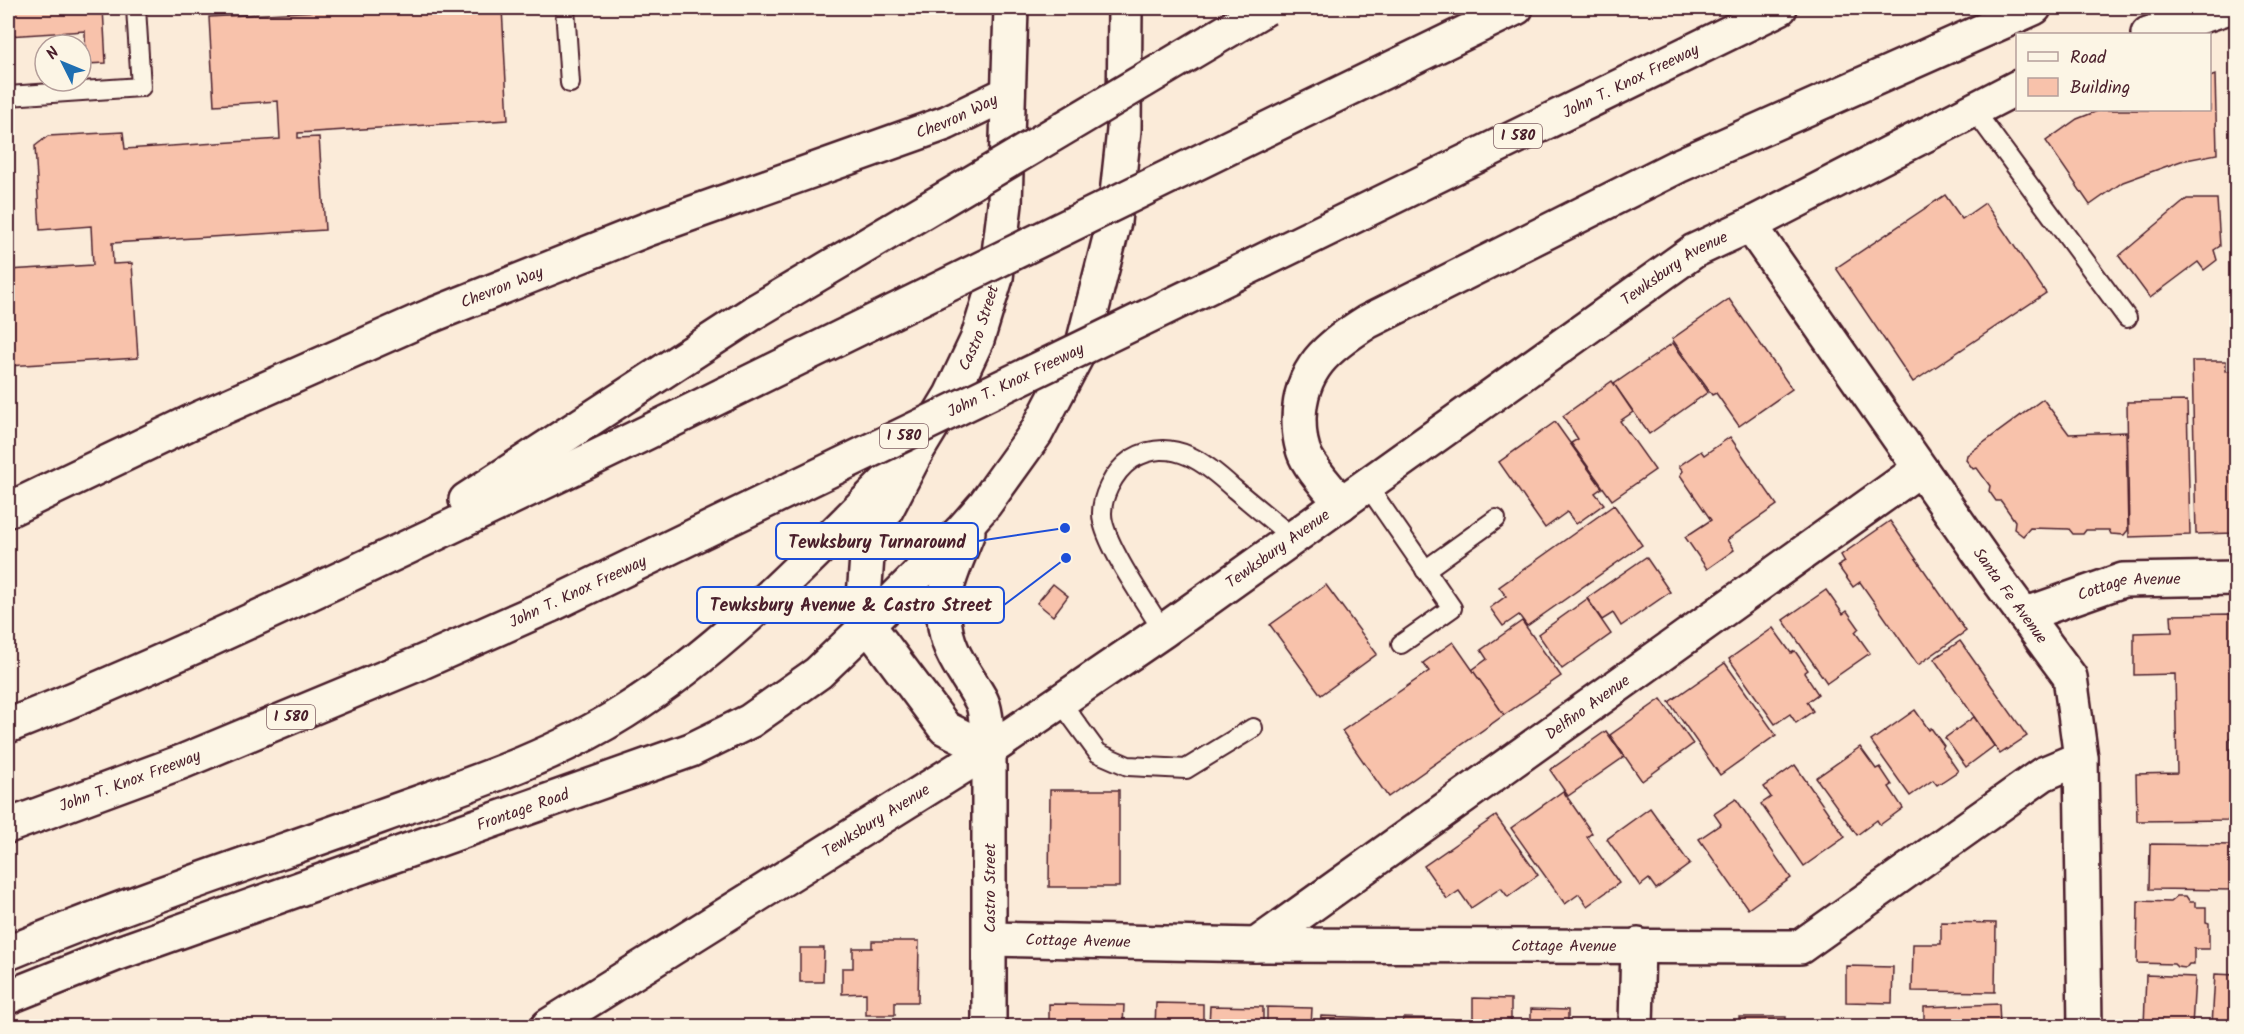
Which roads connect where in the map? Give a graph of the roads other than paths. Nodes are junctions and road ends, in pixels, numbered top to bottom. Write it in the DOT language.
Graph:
graph roads {
  1 [pos="136,8"];
  2 [pos="565,8"];
  3 [pos="1011,8"];
  4 [pos="1125,8"];
  5 [pos="1266,8"];
  6 [pos="1516,8"];
  7 [pos="1780,8"];
  8 [pos="2034,8"];
  9 [pos="2226,8"];
  10 [pos="2151,33"];
  11 [pos="570,83"];
  12 [pos="2016,88"];
  13 [pos="1008,93"];
  14 [pos="8,96"];
  15 [pos="1974,110"];
  16 [pos="1750,225"];
  17 [pos="2127,318"];
  18 [pos="917,452"];
  19 [pos="1920,469"];
  20 [pos="1367,485"];
  21 [pos="1341,504"];
  22 [pos="8,510"];
  23 [pos="973,517"];
  24 [pos="1496,519"];
  25 [pos="1293,538"];
  26 [pos="359,570"];
  27 [pos="1425,570"];
  28 [pos="2236,578"];
  29 [pos="2024,615"];
  30 [pos="868,625"];
  31 [pos="1163,631"];
  32 [pos="1401,644"];
  33 [pos="1060,701"];
  34 [pos="8,726"];
  35 [pos="1252,728"];
  36 [pos="989,750"];
  37 [pos="2081,758"];
  38 [pos="14,824"];
  39 [pos="990,939"];
  40 [pos="1257,945"];
  41 [pos="1638,945"];
  42 [pos="8,953"];
  43 [pos="8,996"];
  44 [pos="548,1026"];
  45 [pos="989,1026"];
  46 [pos="1636,1026"];
  47 [pos="2085,1026"];
  1 -- 14 [label="lane"];
  2 -- 11 [label="lane"];
  3 -- 13 [label="main road, Castro Street"];
  4 -- 23 [label="main road, Castro Street"];
  5 -- 26 [label="main road, bridge"];
  6 -- 26 [label="main road, bridge"];
  7 -- 38 [label="main road, John T. Knox Freeway / I 580, bridge"];
  8 -- 21 [label="main road"];
  9 -- 10 [label="main road"];
  12 -- 15 [label="main road, Tewksbury Avenue"];
  13 -- 18 [label="main road, Castro Street"];
  13 -- 22 [label="main road, Chevron Way"];
  15 -- 16 [label="main road, Tewksbury Avenue"];
  15 -- 17 [label="lane"];
  16 -- 19 [label="main road, Santa Fe Avenue"];
  16 -- 20 [label="main road, Tewksbury Avenue"];
  18 -- 30 [label="main road, Castro Street"];
  18 -- 42 [label="main road"];
  19 -- 29 [label="main road, Santa Fe Avenue"];
  19 -- 40 [label="main road, Delfino Avenue"];
  20 -- 21 [label="main road, Tewksbury Avenue"];
  20 -- 27 [label="lane"];
  21 -- 25 [label="main road, Tewksbury Avenue"];
  23 -- 30 [label="main road, Frontage Road"];
  23 -- 36 [label="main road, Castro Street"];
  24 -- 27 [label="lane"];
  25 -- 31 [label="main road, Tewksbury Avenue"];
  25 -- 31 [label="lane"];
  26 -- 34 [label="main road"];
  27 -- 32 [label="lane"];
  28 -- 29 [label="main road, Cottage Avenue"];
  29 -- 37 [label="main road, Santa Fe Avenue"];
  30 -- 36 [label="main road, Castro Street"];
  30 -- 43 [label="main road, Frontage Road"];
  31 -- 33 [label="main road, Tewksbury Avenue"];
  33 -- 35 [label="lane"];
  33 -- 36 [label="main road, Tewksbury Avenue"];
  36 -- 39 [label="main road, Castro Street"];
  36 -- 44 [label="main road, Tewksbury Avenue"];
  37 -- 41 [label="main road, Cottage Avenue"];
  37 -- 47 [label="main road, Santa Fe Avenue"];
  39 -- 40 [label="main road, Cottage Avenue"];
  39 -- 45 [label="main road, Castro Street"];
  40 -- 41 [label="main road, Cottage Avenue"];
  41 -- 46 [label="main road"];
}
